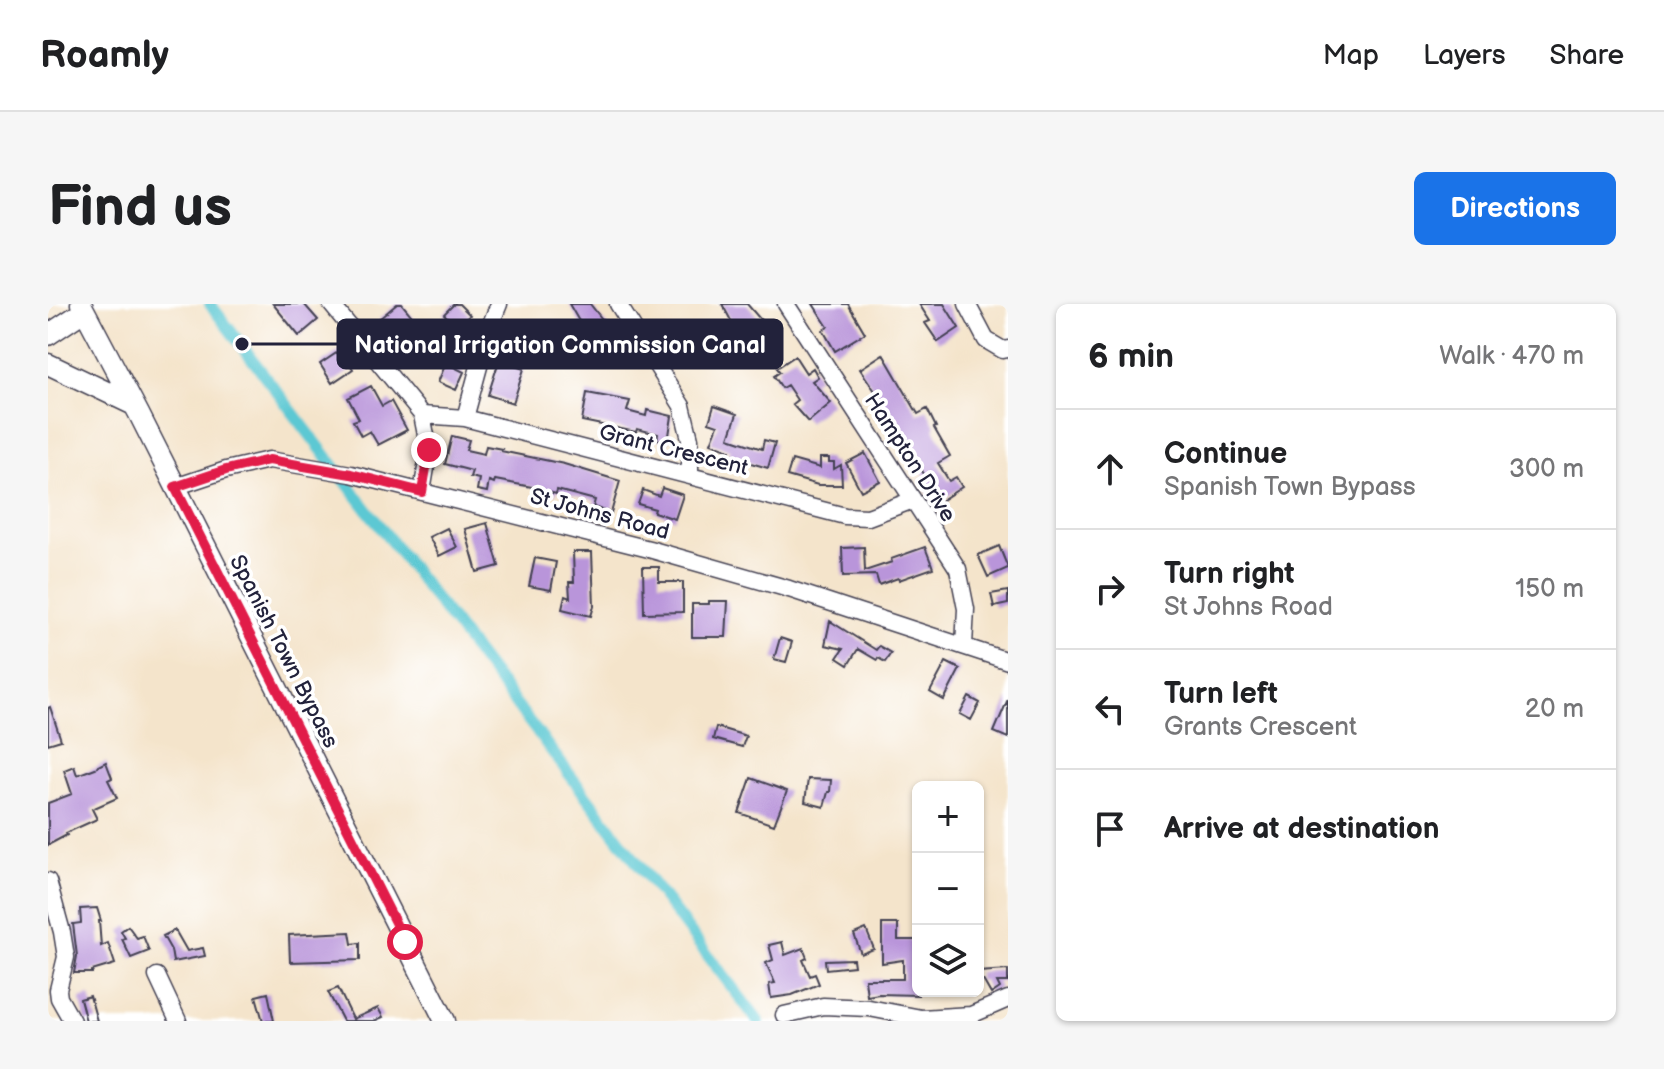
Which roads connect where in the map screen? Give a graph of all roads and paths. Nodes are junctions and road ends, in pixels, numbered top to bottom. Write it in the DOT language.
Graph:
graph roads {
  1 [pos="331,304"];
  2 [pos="499,304"];
  3 [pos="618,304"];
  4 [pos="786,304"];
  5 [pos="967,304"];
  6 [pos="82,308"];
  7 [pos="48,335"];
  8 [pos="1008,349"];
  9 [pos="48,364"];
  10 [pos="134,405"];
  11 [pos="422,415"];
  12 [pos="465,418"];
  13 [pos="690,476"];
  14 [pos="175,487"];
  15 [pos="422,492"];
  16 [pos="913,500"];
  17 [pos="964,645"];
  18 [pos="1008,661"];
  19 [pos="48,881"];
  20 [pos="157,976"];
  21 [pos="1008,999"];
  22 [pos="784,1015"];
  23 [pos="921,1020"];
  24 [pos="72,1021"];
  25 [pos="178,1021"];
  26 [pos="445,1021"];
  1 -- 11 [label="street"];
  2 -- 12 [label="street"];
  3 -- 13 [label="street"];
  4 -- 16 [label="street, Hampton Drive"];
  5 -- 8 [label="street"];
  6 -- 7 [label="main road"];
  6 -- 10 [label="main road, Spanish Town Bypass"];
  9 -- 10 [label="main road"];
  10 -- 14 [label="main road, Spanish Town Bypass"];
  11 -- 12 [label="street, Grant Crescent"];
  11 -- 15 [label="street"];
  12 -- 13 [label="street, Grant Crescent"];
  13 -- 16 [label="street, Grant Crescent"];
  14 -- 15 [label="street, St Johns Road"];
  14 -- 26 [label="main road, Spanish Town Bypass"];
  15 -- 17 [label="street, St Johns Road"];
  16 -- 17 [label="street, Hampton Drive"];
  17 -- 18 [label="street, St Johns Road"];
  19 -- 24 [label="street"];
  20 -- 25 [label="street"];
  21 -- 23 [label="street"];
  22 -- 23 [label="street"];
}
